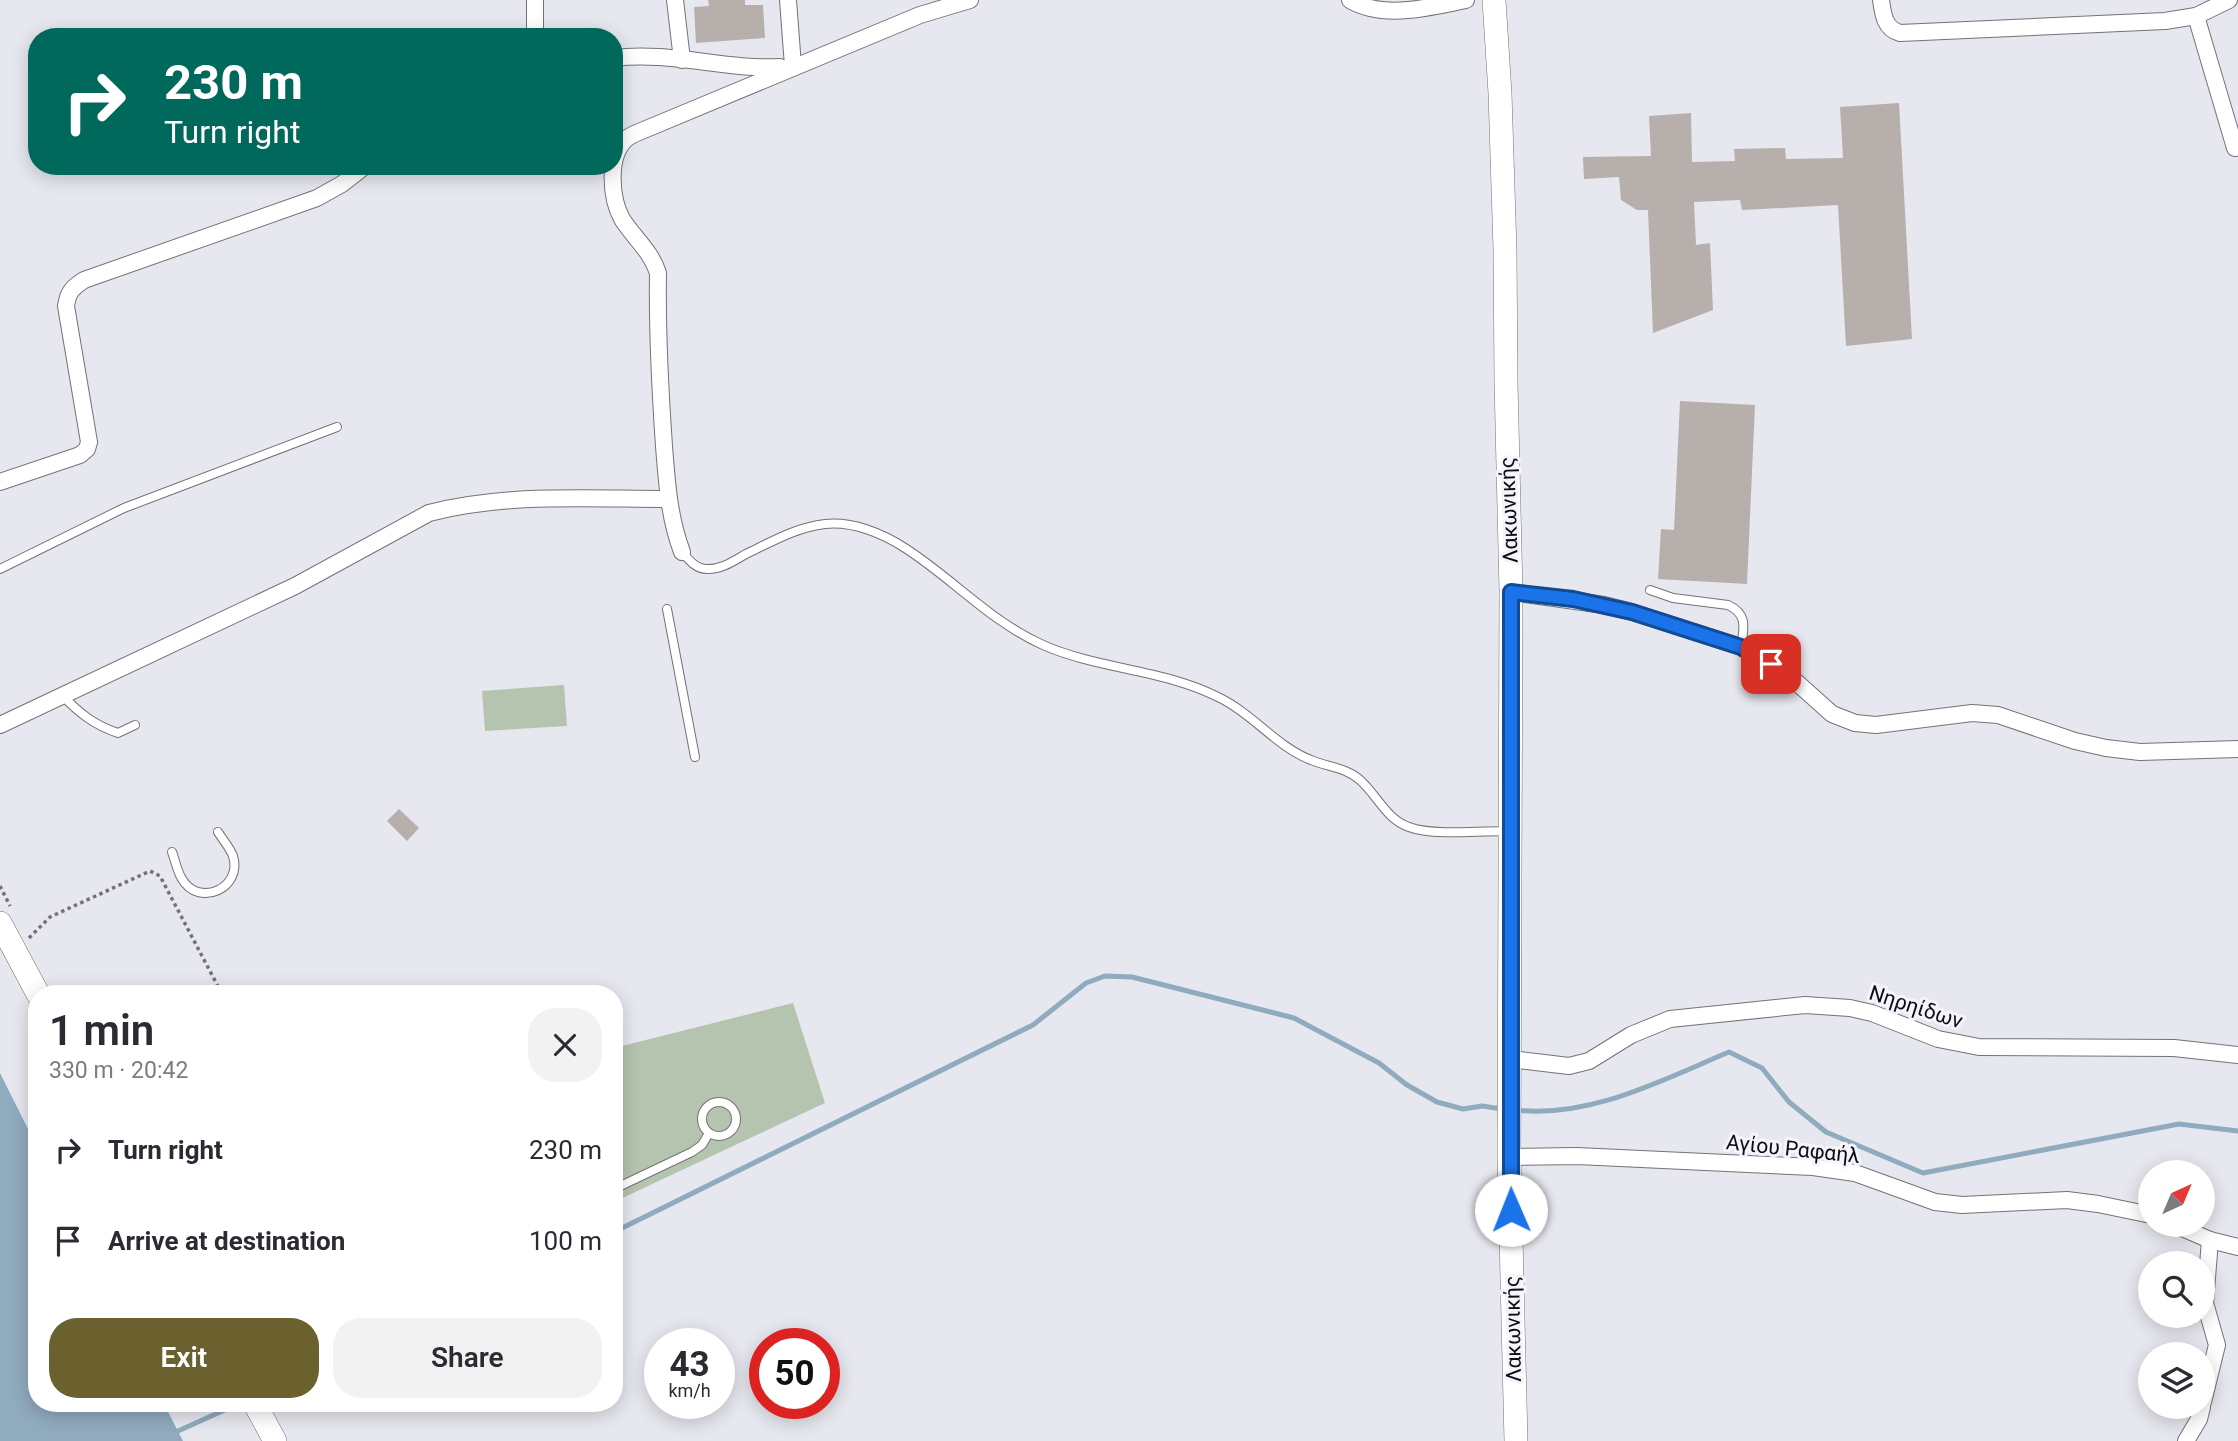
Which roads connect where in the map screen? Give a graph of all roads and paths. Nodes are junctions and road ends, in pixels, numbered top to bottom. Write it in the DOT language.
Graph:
graph roads {
  1 [pos="535,0"];
  2 [pos="675,0"];
  3 [pos="788,0"];
  4 [pos="970,0"];
  5 [pos="1350,0"];
  6 [pos="1466,0"];
  7 [pos="1494,0"];
  8 [pos="1881,0"];
  9 [pos="2229,0"];
  10 [pos="1435,3"];
  11 [pos="920,8"];
  12 [pos="2196,16"];
  13 [pos="535,28"];
  14 [pos="623,57"];
  15 [pos="682,60"];
  16 [pos="793,66"];
  17 [pos="623,142"];
  18 [pos="2235,148"];
  19 [pos="354,175"];
  20 [pos="615,175"];
  21 [pos="337,427"];
  22 [pos="0,482"];
  23 [pos="668,499"];
  24 [pos="682,552"];
  25 [pos="0,569"];
  26 [pos="1650,590"];
  27 [pos="1511,592"];
  28 [pos="667,609"];
  29 [pos="1741,647"];
  30 [pos="62,695"];
  31 [pos="0,725"];
  32 [pos="135,726"];
  33 [pos="2238,749"];
  34 [pos="695,757"];
  35 [pos="1510,831"];
  36 [pos="218,832"];
  37 [pos="172,852"];
  38 [pos="0,923"];
  39 [pos="29,948"];
  40 [pos="33,985"];
  41 [pos="217,985"];
  42 [pos="2238,1055"];
  43 [pos="1510,1062"];
  44 [pos="709,1133"];
  45 [pos="1509,1157"];
  46 [pos="623,1185"];
  47 [pos="2138,1212"];
  48 [pos="2203,1237"];
  49 [pos="2210,1240"];
  50 [pos="2238,1247"];
  51 [pos="2215,1353"];
  52 [pos="260,1412"];
  53 [pos="2199,1419"];
  54 [pos="273,1436"];
  55 [pos="1516,1441"];
  56 [pos="2186,1441"];
  1 -- 13 [label="street"];
  2 -- 15 [label="street"];
  3 -- 16 [label="street"];
  4 -- 11 [label="street"];
  5 -- 10 [label="street"];
  6 -- 10 [label="street"];
  7 -- 27 [label="main road, Λακωνικής"];
  8 -- 12 [label="street"];
  9 -- 12 [label="street"];
  11 -- 16 [label="street"];
  12 -- 18 [label="street"];
  14 -- 15 [label="street"];
  15 -- 16 [label="street"];
  16 -- 17 [label="street"];
  19 -- 22 [label="street"];
  20 -- 23 [label="street"];
  21 -- 25 [label="lane"];
  23 -- 24 [label="street"];
  23 -- 30 [label="street"];
  24 -- 35 [label="lane"];
  26 -- 29 [label="lane"];
  27 -- 29 [label="street"];
  27 -- 35 [label="main road, Λακωνικής"];
  28 -- 34 [label="lane"];
  29 -- 33 [label="street"];
  30 -- 31 [label="street"];
  30 -- 32 [label="lane"];
  35 -- 43 [label="main road, Λακωνικής"];
  36 -- 37 [label="lane"];
  38 -- 40 [label="main road"];
  39 -- 41 [label="path"];
  42 -- 43 [label="street, Νηρηίδων"];
  43 -- 45 [label="main road, Λακωνικής"];
  44 -- 44 [label="lane"];
  44 -- 46 [label="lane"];
  45 -- 47 [label="street, Αγίου Ραφαήλ"];
  45 -- 55 [label="main road, Λακωνικής"];
  48 -- 49 [label="street"];
  49 -- 50 [label="street"];
  49 -- 51 [label="street"];
  52 -- 54 [label="main road"];
  53 -- 56 [label="street"];
}
